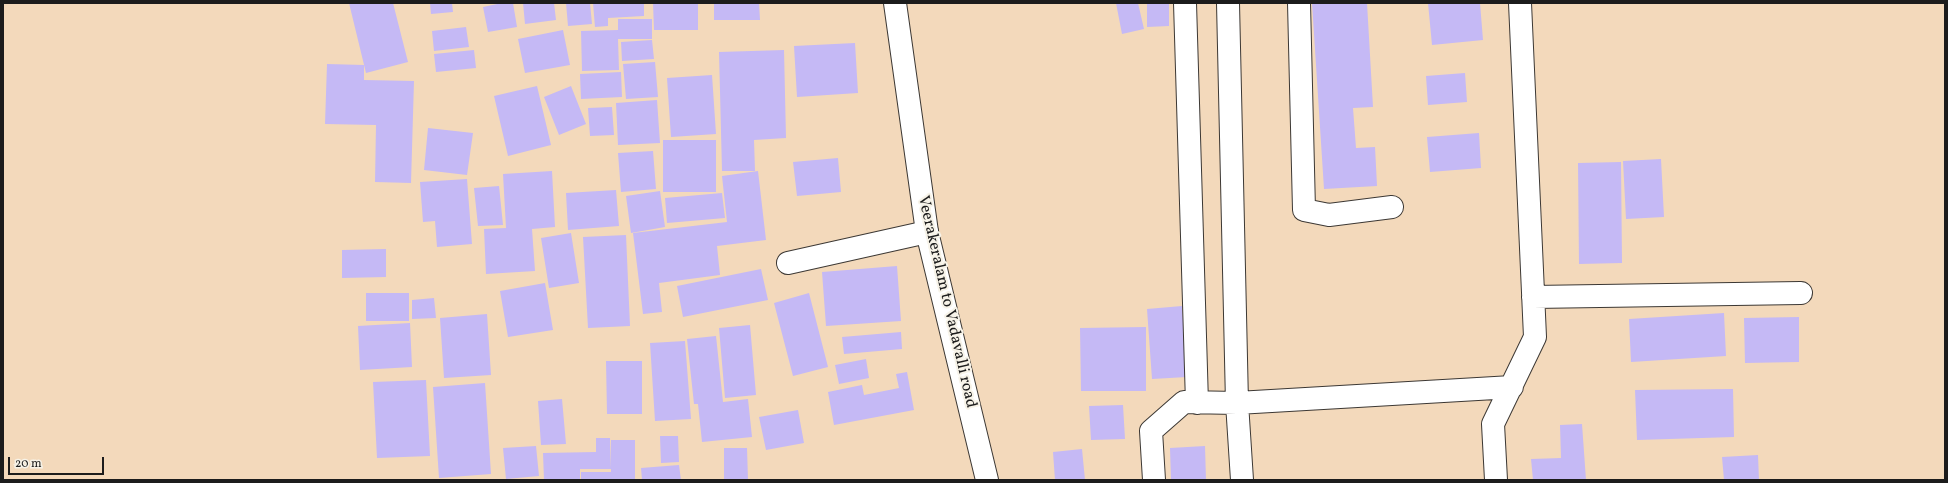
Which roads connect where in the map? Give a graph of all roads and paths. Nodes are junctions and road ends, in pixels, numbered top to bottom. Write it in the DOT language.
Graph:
graph roads {
  1 [pos="895,3"];
  2 [pos="1185,3"];
  3 [pos="1228,3"];
  4 [pos="1299,3"];
  5 [pos="1520,3"];
  6 [pos="1392,207"];
  7 [pos="927,232"];
  8 [pos="788,263"];
  9 [pos="1801,293"];
  10 [pos="1533,297"];
  11 [pos="1512,387"];
  12 [pos="1197,403"];
  13 [pos="1237,403"];
  14 [pos="987,480"];
  15 [pos="1154,480"];
  16 [pos="1242,480"];
  17 [pos="1496,480"];
  1 -- 7 [label="street, Veerakeralam to Vadavalli road"];
  2 -- 12 [label="street"];
  3 -- 13 [label="street"];
  4 -- 6 [label="street"];
  5 -- 10 [label="street"];
  7 -- 8 [label="street"];
  7 -- 14 [label="street, Veerakeralam to Vadavalli road"];
  9 -- 10 [label="street"];
  10 -- 11 [label="street"];
  11 -- 13 [label="street"];
  11 -- 17 [label="street"];
  12 -- 13 [label="street"];
  12 -- 15 [label="street"];
  13 -- 16 [label="street"];
}
